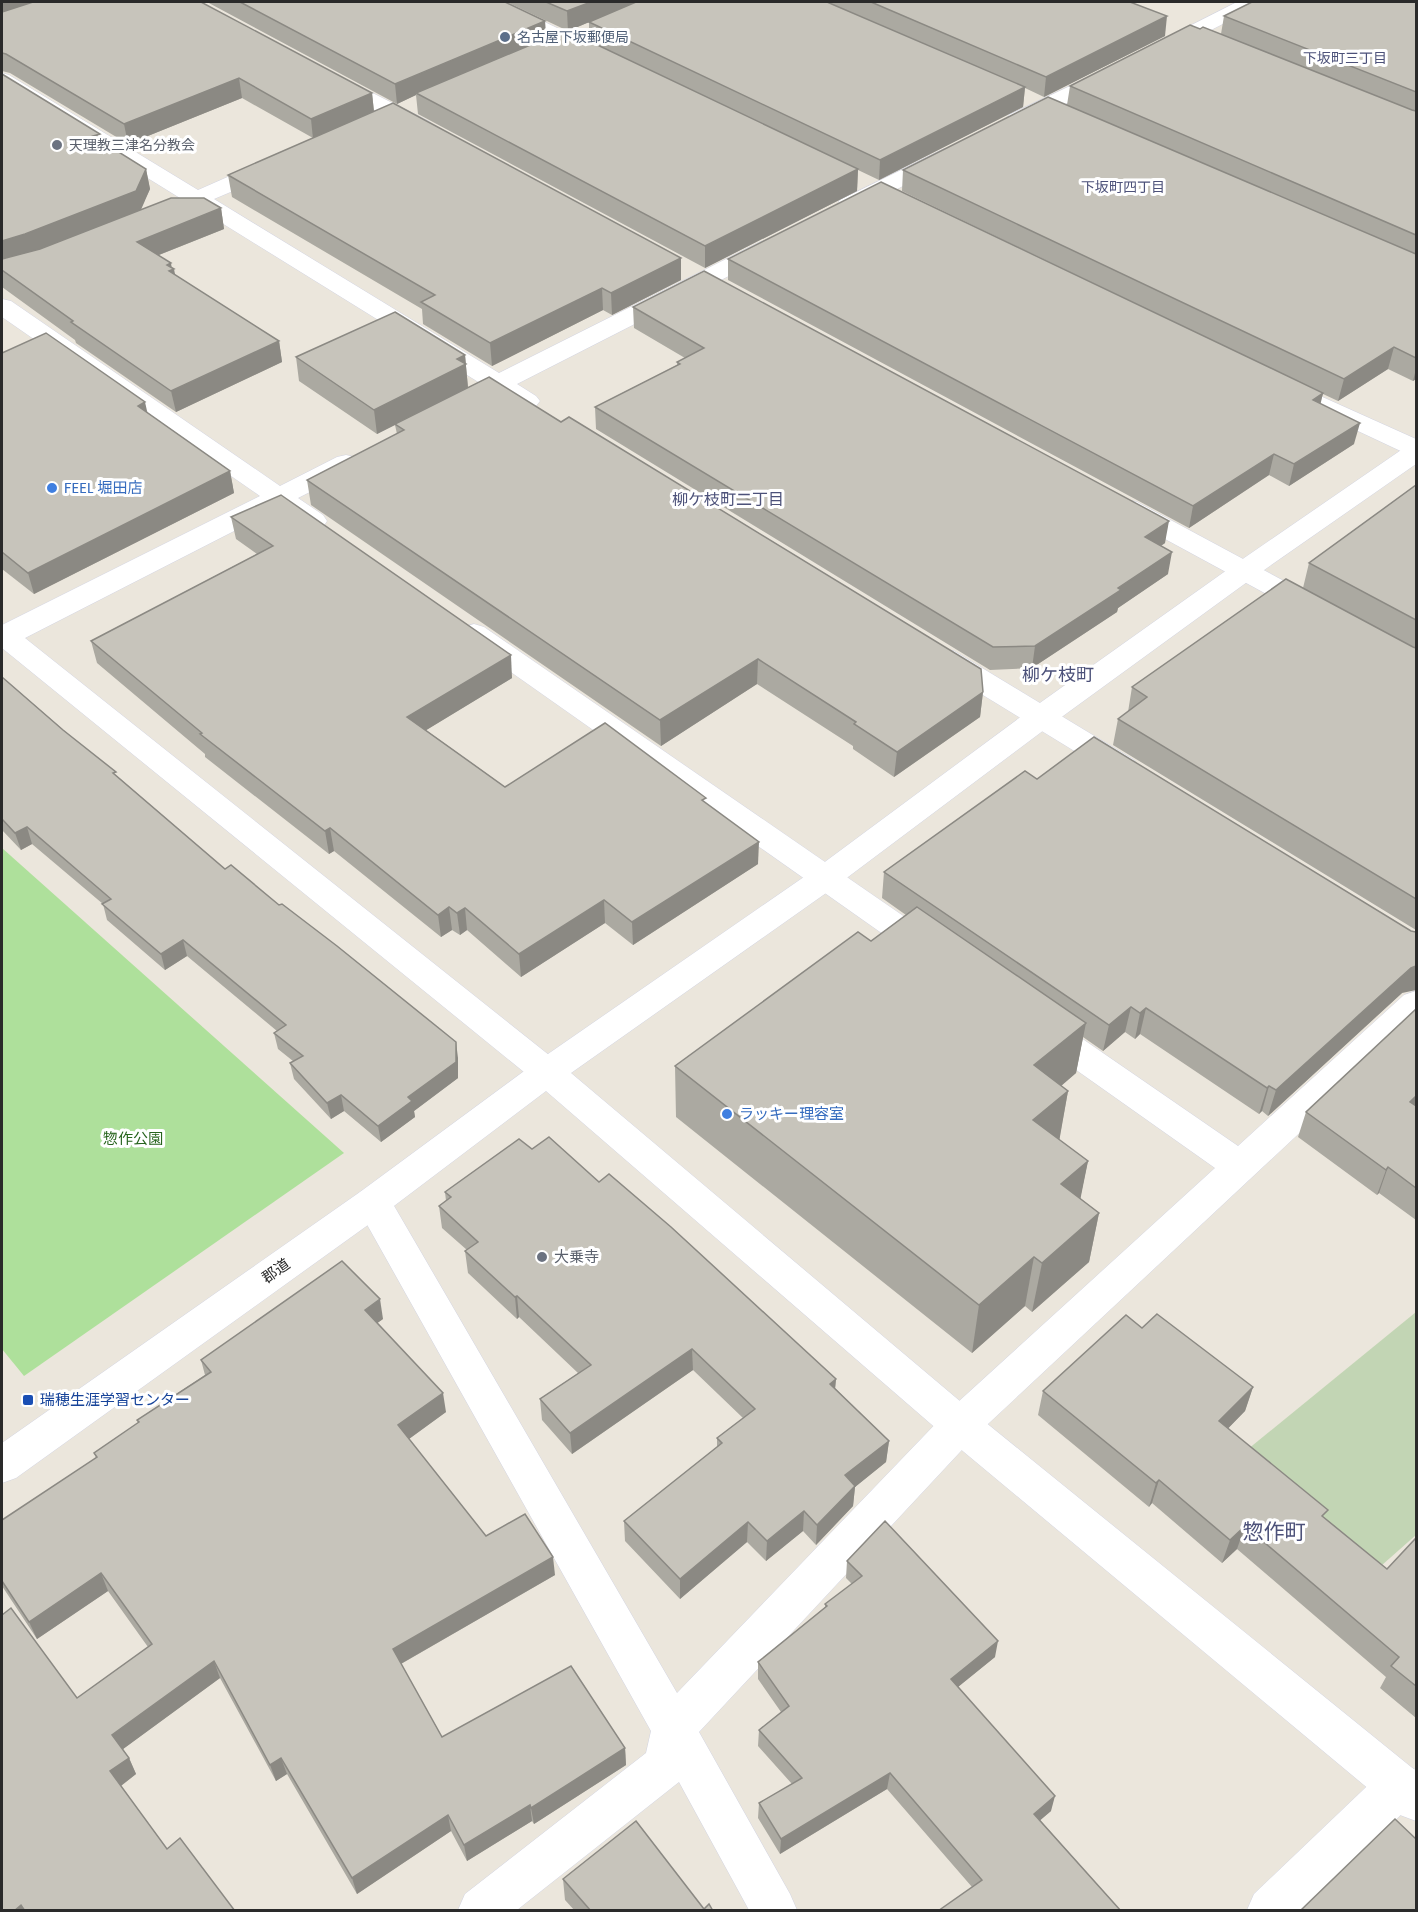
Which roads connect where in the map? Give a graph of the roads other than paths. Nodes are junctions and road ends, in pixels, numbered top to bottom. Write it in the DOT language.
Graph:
graph roads {
  1 [pos="488,2"];
  2 [pos="1251,2"];
  3 [pos="589,31"];
  4 [pos="568,40"];
  5 [pos="546,50"];
  6 [pos="610,61"];
  7 [pos="312,68"];
  8 [pos="2,79"];
  9 [pos="1002,127"];
  10 [pos="446,140"];
  11 [pos="960,148"];
  12 [pos="296,156"];
  13 [pos="197,199"];
  14 [pos="167,211"];
  15 [pos="826,217"];
  16 [pos="785,238"];
  17 [pos="2,306"];
  18 [pos="498,384"];
  19 [pos="1298,393"];
  20 [pos="467,400"];
  21 [pos="549,415"];
  22 [pos="1416,450"];
  23 [pos="363,454"];
  24 [pos="279,498"];
  25 [pos="1109,498"];
  26 [pos="338,539"];
  27 [pos="1244,571"];
  28 [pos="1335,620"];
  29 [pos="455,621"];
  30 [pos="2,636"];
  31 [pos="921,643"];
  32 [pos="1041,717"];
  33 [pos="1143,779"];
  34 [pos="825,878"];
  35 [pos="956,969"];
  36 [pos="1416,1004"];
  37 [pos="1025,1017"];
  38 [pos="547,1072"];
  39 [pos="1241,1167"];
  40 [pos="373,1202"];
  41 [pos="960,1425"];
  42 [pos="2,1465"];
  43 [pos="673,1728"];
  44 [pos="1408,1792"];
  45 [pos="481,1911"];
  46 [pos="774,1911"];
  47 [pos="1270,1911"];
  1 -- 4 [label="street"];
  2 -- 9 [label="street"];
  3 -- 4 [label="street"];
  4 -- 5 [label="street"];
  4 -- 6 [label="street"];
  7 -- 10 [label="street"];
  8 -- 13 [label="street"];
  11 -- 15 [label="street"];
  12 -- 13 [label="street"];
  13 -- 14 [label="street"];
  13 -- 18 [label="street"];
  16 -- 18 [label="street"];
  17 -- 24 [label="street"];
  18 -- 20 [label="street"];
  18 -- 21 [label="street"];
  19 -- 22 [label="street"];
  22 -- 27 [label="street, 郡道"];
  23 -- 24 [label="street"];
  24 -- 26 [label="street"];
  24 -- 30 [label="street"];
  25 -- 27 [label="street"];
  27 -- 28 [label="street"];
  27 -- 32 [label="street, 郡道"];
  29 -- 34 [label="street"];
  30 -- 38 [label="street"];
  31 -- 32 [label="street"];
  32 -- 33 [label="street"];
  32 -- 34 [label="street, 郡道"];
  34 -- 35 [label="street"];
  34 -- 38 [label="street, 郡道"];
  36 -- 39 [label="street"];
  37 -- 39 [label="street"];
  38 -- 40 [label="street, 郡道"];
  38 -- 41 [label="street"];
  39 -- 41 [label="street"];
  40 -- 42 [label="street, 郡道"];
  40 -- 43 [label="street"];
  41 -- 43 [label="street"];
  41 -- 44 [label="street"];
  43 -- 45 [label="street"];
  43 -- 46 [label="street"];
  44 -- 47 [label="street"];
}
